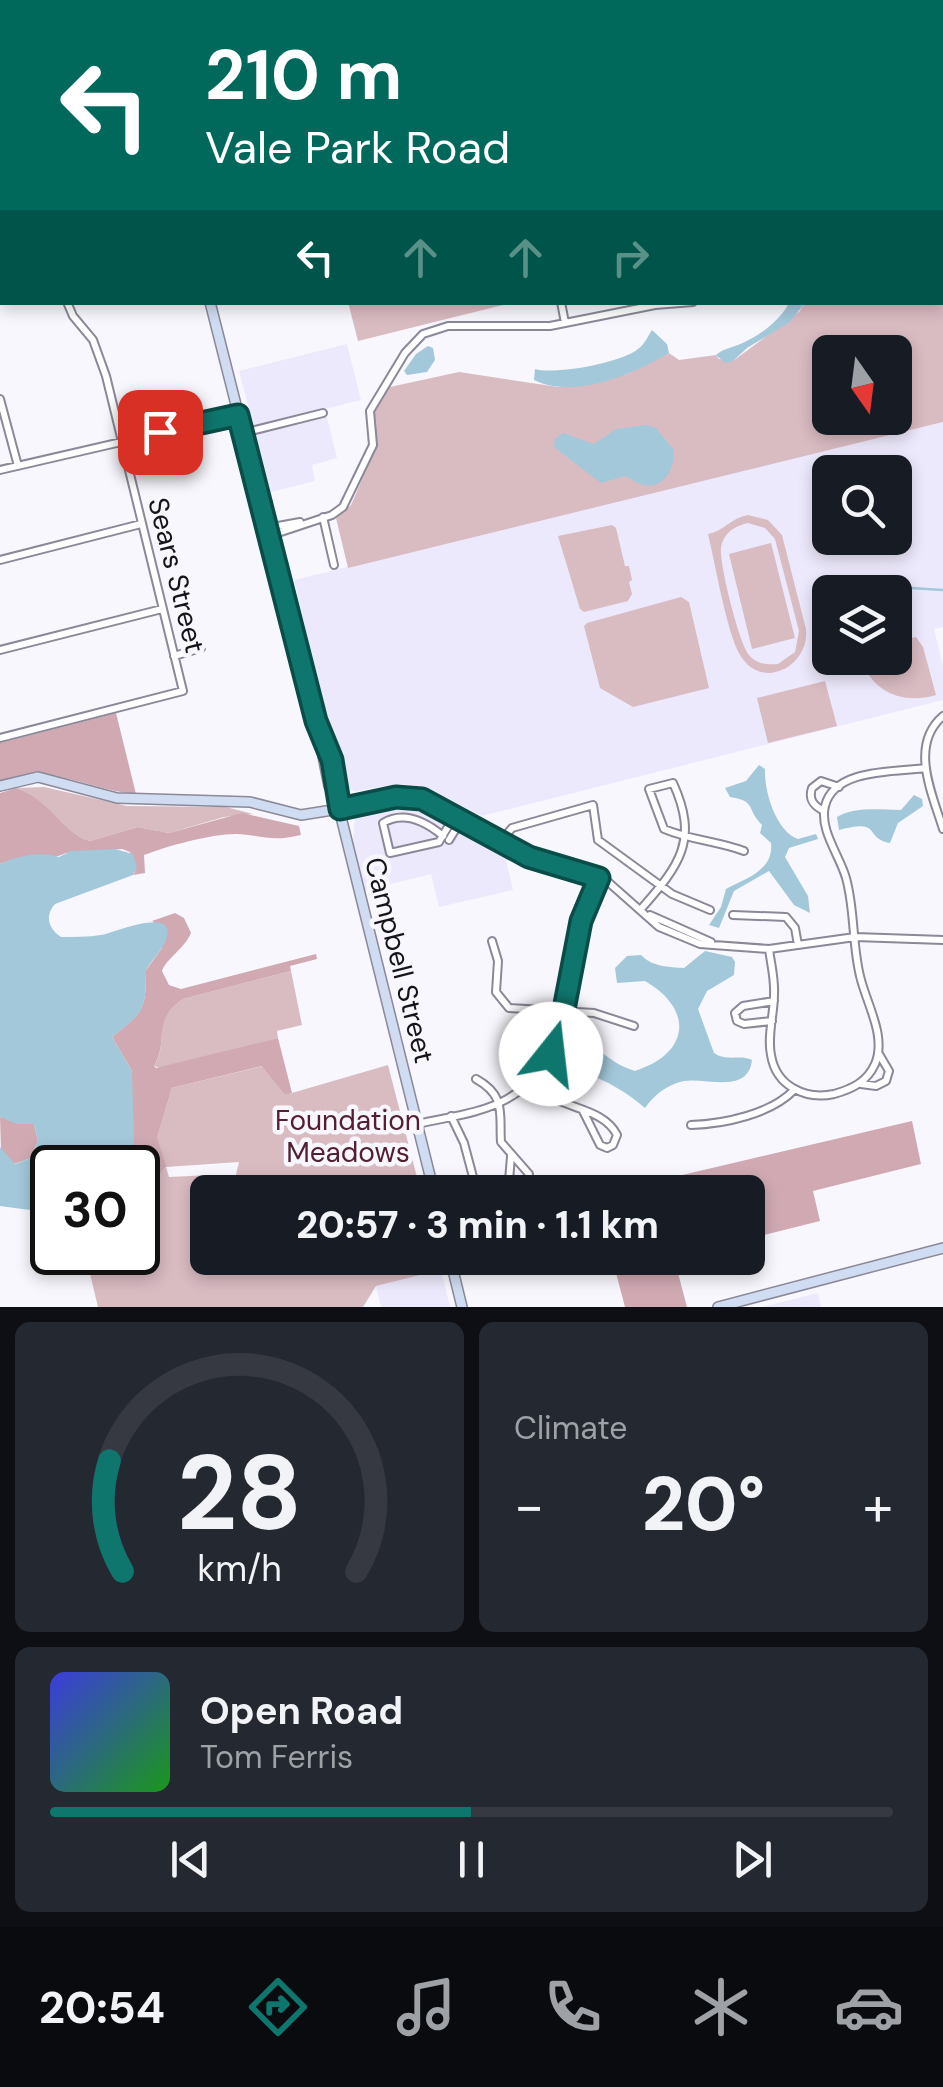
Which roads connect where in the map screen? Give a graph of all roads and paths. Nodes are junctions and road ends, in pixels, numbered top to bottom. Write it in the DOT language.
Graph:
graph roads {
  1 [pos="69,305"];
  2 [pos="211,305"];
  3 [pos="562,305"];
  4 [pos="643,305"];
  5 [pos="565,323"];
  6 [pos="0,399"];
  7 [pos="323,413"];
  8 [pos="238,415"];
  9 [pos="242,433"];
  10 [pos="120,441"];
  11 [pos="18,466"];
  12 [pos="0,470"];
  13 [pos="322,517"];
  14 [pos="141,524"];
  15 [pos="268,532"];
  16 [pos="0,560"];
  17 [pos="334,565"];
  18 [pos="162,609"];
  19 [pos="202,648"];
  20 [pos="0,650"];
  21 [pos="174,656"];
  22 [pos="943,716"];
  23 [pos="0,738"];
  24 [pos="926,768"];
  25 [pos="0,786"];
  26 [pos="839,786"];
  27 [pos="340,809"];
  28 [pos="824,811"];
  29 [pos="459,817"];
  30 [pos="943,829"];
  31 [pos="446,838"];
  32 [pos="686,838"];
  33 [pos="501,841"];
  34 [pos="744,851"];
  35 [pos="599,878"];
  36 [pos="661,885"];
  37 [pos="710,910"];
  38 [pos="644,911"];
  39 [pos="732,916"];
  40 [pos="855,938"];
  41 [pos="943,940"];
  42 [pos="492,941"];
  43 [pos="798,946"];
  44 [pos="769,950"];
  45 [pos="774,1001"];
  46 [pos="564,1010"];
  47 [pos="772,1021"];
  48 [pos="634,1026"];
  49 [pos="878,1053"];
  50 [pos="476,1079"];
  51 [pos="532,1079"];
  52 [pos="859,1084"];
  53 [pos="794,1090"];
  54 [pos="498,1103"];
  55 [pos="583,1111"];
  56 [pos="451,1116"];
  57 [pos="418,1124"];
  58 [pos="691,1124"];
  59 [pos="511,1156"];
  60 [pos="430,1175"];
  61 [pos="472,1175"];
  62 [pos="943,1248"];
  63 [pos="454,1275"];
  64 [pos="462,1307"];
  65 [pos="718,1307"];
  1 -- 10 [label="street, Sears Street"];
  2 -- 8 [label="main road, Campbell Street"];
  3 -- 5 [label="street"];
  4 -- 5 [label="street"];
  5 -- 13 [label="street"];
  6 -- 11 [label="street"];
  7 -- 9 [label="street"];
  8 -- 9 [label="main road, Campbell Street"];
  8 -- 10 [label="street"];
  9 -- 15 [label="main road, Campbell Street"];
  10 -- 11 [label="street"];
  10 -- 14 [label="street, Sears Street"];
  11 -- 12 [label="street"];
  13 -- 15 [label="street"];
  13 -- 17 [label="street"];
  14 -- 16 [label="street"];
  14 -- 18 [label="street, Sears Street"];
  15 -- 27 [label="main road, Campbell Street"];
  18 -- 20 [label="street"];
  18 -- 21 [label="street, Sears Street"];
  19 -- 21 [label="street"];
  21 -- 23 [label="street, Sears Street"];
  22 -- 24 [label="street"];
  24 -- 26 [label="street"];
  24 -- 30 [label="street"];
  25 -- 27 [label="main road"];
  26 -- 28 [label="street"];
  26 -- 28 [label="street"];
  27 -- 29 [label="street"];
  27 -- 57 [label="main road, Campbell Street"];
  28 -- 40 [label="street"];
  29 -- 31 [label="street"];
  29 -- 33 [label="street"];
  31 -- 31 [label="street"];
  32 -- 32 [label="street"];
  32 -- 34 [label="street"];
  32 -- 36 [label="street"];
  33 -- 35 [label="street"];
  33 -- 36 [label="street"];
  35 -- 38 [label="street"];
  35 -- 46 [label="street"];
  36 -- 37 [label="street"];
  36 -- 38 [label="street"];
  38 -- 44 [label="street"];
  39 -- 43 [label="street"];
  40 -- 41 [label="street"];
  40 -- 43 [label="street"];
  40 -- 49 [label="street"];
  42 -- 46 [label="street"];
  43 -- 44 [label="street"];
  44 -- 45 [label="street"];
  45 -- 47 [label="street"];
  45 -- 47 [label="street"];
  46 -- 48 [label="street"];
  46 -- 51 [label="street"];
  47 -- 53 [label="street"];
  49 -- 52 [label="street"];
  49 -- 52 [label="street"];
  50 -- 54 [label="street"];
  51 -- 54 [label="street"];
  51 -- 55 [label="street"];
  52 -- 53 [label="street"];
  53 -- 58 [label="street"];
  54 -- 56 [label="street"];
  54 -- 59 [label="street"];
  55 -- 55 [label="street"];
  56 -- 57 [label="street"];
  56 -- 61 [label="street"];
  57 -- 60 [label="main road, Campbell Street"];
  59 -- 59 [label="street"];
  62 -- 65 [label="main road"];
  63 -- 64 [label="main road"];
}
